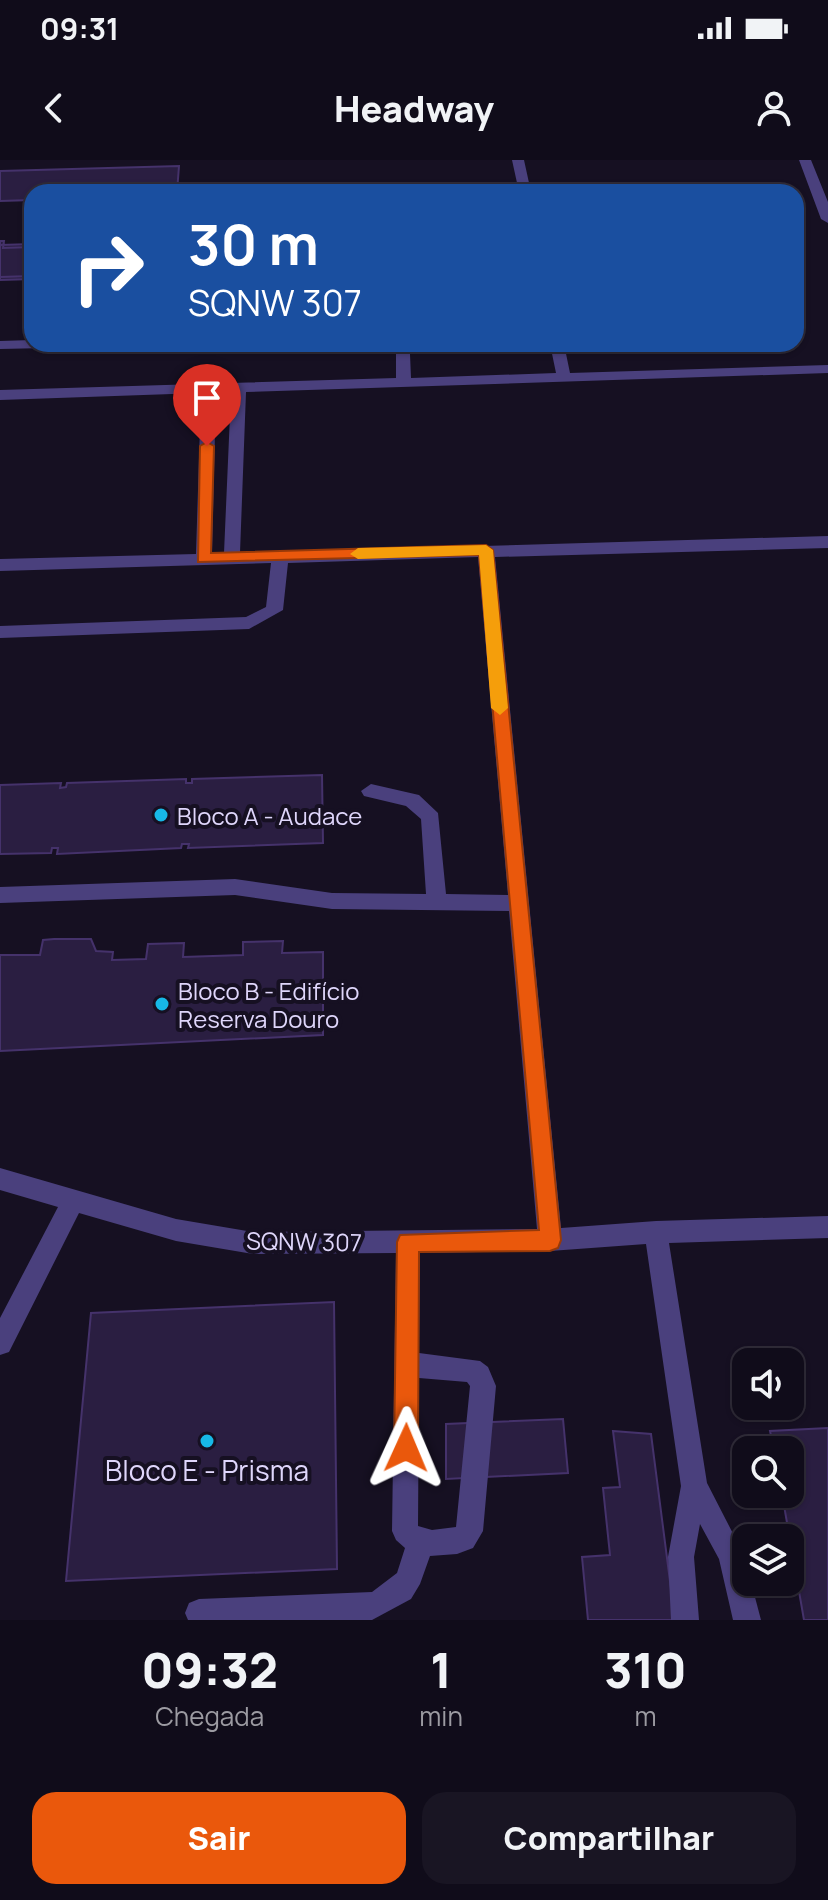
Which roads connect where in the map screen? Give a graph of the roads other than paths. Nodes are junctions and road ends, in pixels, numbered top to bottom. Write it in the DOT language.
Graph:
graph roads {
  1 [pos="518,160"];
  2 [pos="805,160"];
  3 [pos="523,184"];
  4 [pos="828,219"];
  5 [pos="24,344"];
  6 [pos="0,345"];
  7 [pos="402,352"];
  8 [pos="559,352"];
  9 [pos="828,369"];
  10 [pos="564,377"];
  11 [pos="404,384"];
  12 [pos="209,390"];
  13 [pos="239,390"];
  14 [pos="0,395"];
  15 [pos="828,542"];
  16 [pos="486,550"];
  17 [pos="280,556"];
  18 [pos="232,557"];
  19 [pos="204,558"];
  20 [pos="0,565"];
  21 [pos="0,632"];
  22 [pos="371,791"];
  23 [pos="0,895"];
  24 [pos="437,902"];
  25 [pos="516,903"];
  26 [pos="0,1179"];
  27 [pos="73,1201"];
  28 [pos="828,1227"];
  29 [pos="656,1232"];
  30 [pos="550,1240"];
  31 [pos="408,1242"];
  32 [pos="0,1343"];
  33 [pos="408,1365"];
  34 [pos="694,1486"];
  35 [pos="420,1542"];
  36 [pos="199,1613"];
  37 [pos="685,1620"];
  38 [pos="747,1620"];
  1 -- 3 [label="street"];
  2 -- 4 [label="street"];
  5 -- 6 [label="street"];
  7 -- 11 [label="street"];
  8 -- 10 [label="street"];
  9 -- 10 [label="street"];
  10 -- 11 [label="street"];
  11 -- 13 [label="street"];
  12 -- 13 [label="street"];
  12 -- 14 [label="street"];
  12 -- 19 [label="street"];
  13 -- 18 [label="street"];
  15 -- 16 [label="street"];
  16 -- 17 [label="street"];
  16 -- 25 [label="street"];
  17 -- 18 [label="street"];
  17 -- 21 [label="street"];
  18 -- 19 [label="street"];
  19 -- 20 [label="street"];
  22 -- 24 [label="street"];
  23 -- 24 [label="street"];
  24 -- 25 [label="street"];
  25 -- 30 [label="street"];
  26 -- 27 [label="street, SQNW 307"];
  27 -- 31 [label="street, SQNW 307"];
  27 -- 32 [label="street"];
  28 -- 29 [label="street, SQNW 307"];
  29 -- 30 [label="street, SQNW 307"];
  29 -- 34 [label="street"];
  30 -- 31 [label="street, SQNW 307"];
  31 -- 33 [label="street"];
  33 -- 35 [label="street"];
  33 -- 35 [label="street"];
  34 -- 37 [label="street"];
  34 -- 38 [label="street"];
  35 -- 36 [label="street"];
}
